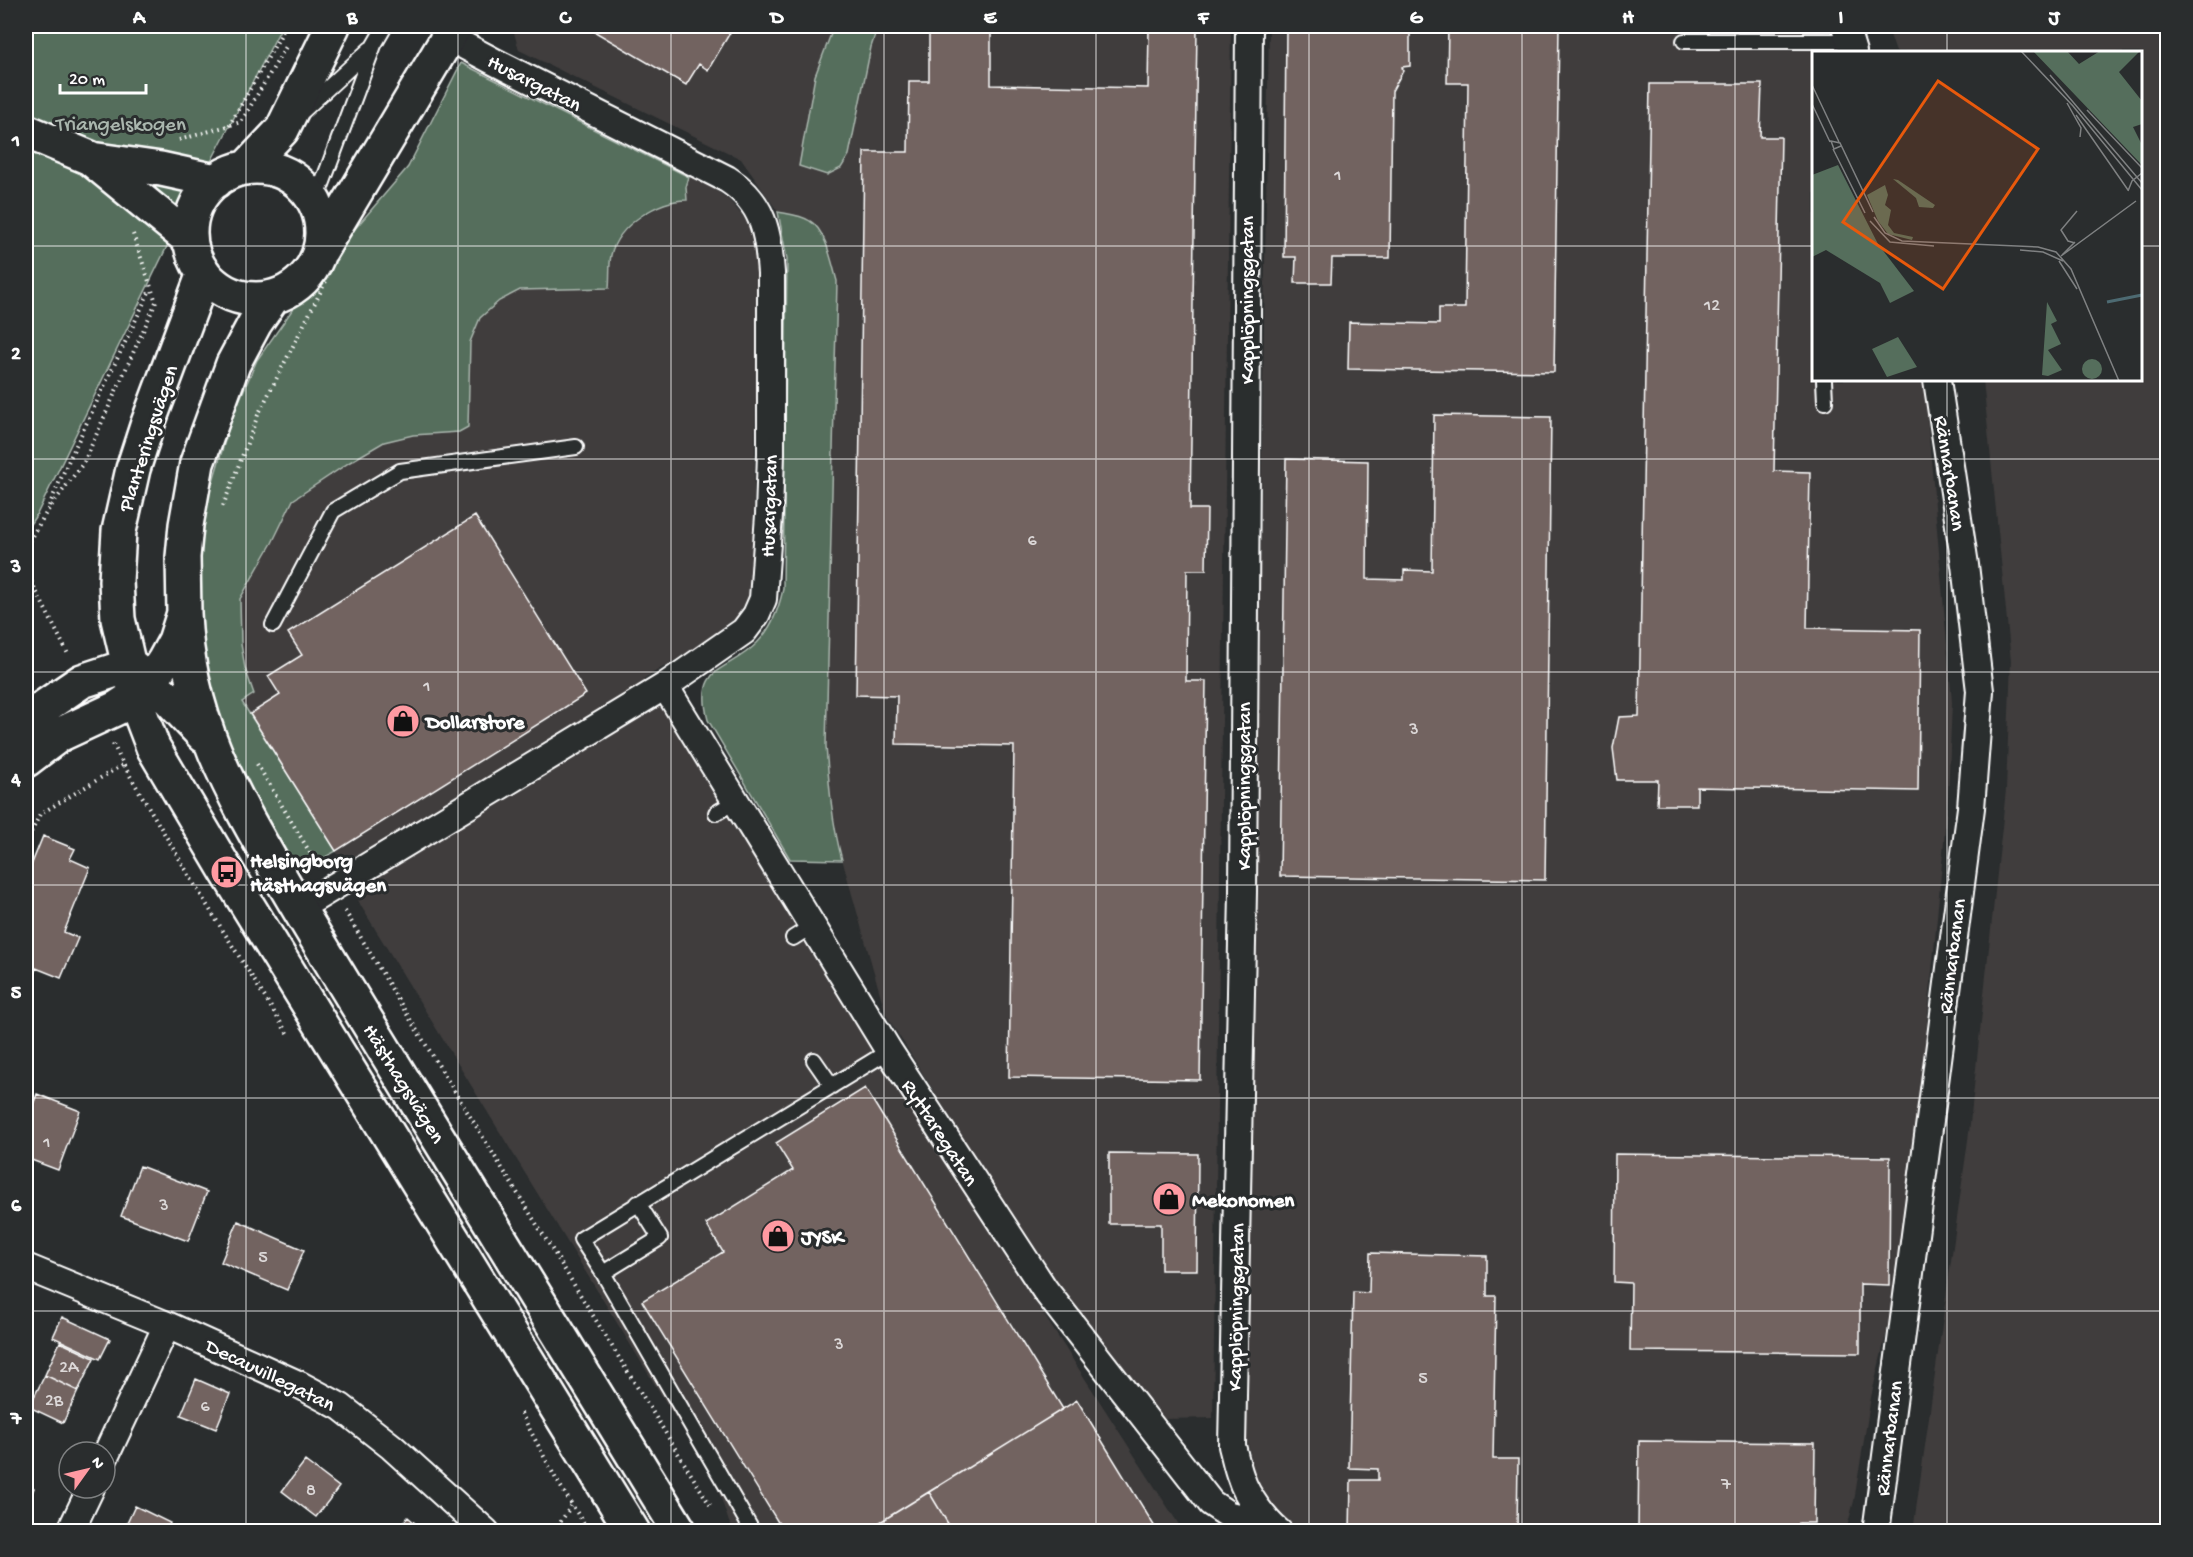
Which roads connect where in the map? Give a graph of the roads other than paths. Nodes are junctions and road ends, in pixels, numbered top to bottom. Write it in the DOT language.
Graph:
graph roads {
  1 [pos="333,26"];
  2 [pos="385,26"];
  3 [pos="1250,26"];
  4 [pos="452,31"];
  5 [pos="1850,40"];
  6 [pos="1684,41"];
  7 [pos="374,45"];
  8 [pos="1815,47"];
  9 [pos="26,130"];
  10 [pos="282,130"];
  11 [pos="90,159"];
  12 [pos="246,168"];
  13 [pos="216,181"];
  14 [pos="315,203"];
  15 [pos="190,240"];
  16 [pos="320,252"];
  17 [pos="204,273"];
  18 [pos="273,297"];
  19 [pos="1824,381"];
  20 [pos="1937,381"];
  21 [pos="1825,402"];
  22 [pos="576,447"];
  23 [pos="184,613"];
  24 [pos="273,625"];
  25 [pos="138,682"];
  26 [pos="665,686"];
  27 [pos="26,726"];
  28 [pos="212,744"];
  29 [pos="26,760"];
  30 [pos="298,908"];
  31 [pos="889,1051"];
  32 [pos="814,1060"];
  33 [pos="832,1086"];
  34 [pos="638,1203"];
  35 [pos="26,1267"];
  36 [pos="603,1274"];
  37 [pos="167,1325"];
  38 [pos="113,1440"];
  39 [pos="85,1500"];
  40 [pos="1275,1528"];
  41 [pos="70,1532"];
  42 [pos="486,1532"];
  43 [pos="633,1532"];
  44 [pos="680,1532"];
  45 [pos="753,1532"];
  46 [pos="1876,1532"];
  1 -- 10 [label="main road"];
  2 -- 7 [label="lane"];
  3 -- 40 [label="street, Kapplöpningsgatan"];
  4 -- 16 [label="main road"];
  4 -- 26 [label="street, Husargatan"];
  5 -- 8 [label="lane"];
  6 -- 8 [label="lane"];
  7 -- 10 [label="lane"];
  7 -- 14 [label="lane"];
  9 -- 11 [label="main road"];
  10 -- 12 [label="main road"];
  11 -- 13 [label="main road"];
  11 -- 15 [label="main road"];
  12 -- 13 [label="main road"];
  12 -- 14 [label="main road"];
  13 -- 15 [label="main road"];
  14 -- 16 [label="main road"];
  15 -- 17 [label="main road"];
  16 -- 18 [label="main road"];
  17 -- 18 [label="main road"];
  17 -- 25 [label="main road, Planteringsvägen"];
  18 -- 23 [label="main road"];
  19 -- 21 [label="lane"];
  20 -- 46 [label="street, Rännarbanan"];
  22 -- 24 [label="lane"];
  23 -- 25 [label="main road"];
  23 -- 28 [label="main road, Hästhagsvägen"];
  25 -- 27 [label="main road"];
  25 -- 28 [label="main road"];
  25 -- 29 [label="main road"];
  25 -- 43 [label="main road, Hästhagsvägen"];
  26 -- 30 [label="street, Husargatan"];
  26 -- 31 [label="street, Ryttaregatan"];
  28 -- 30 [label="main road, Hästhagsvägen"];
  30 -- 44 [label="main road, Hästhagsvägen"];
  31 -- 33 [label="lane"];
  31 -- 40 [label="street, Ryttaregatan"];
  32 -- 33 [label="lane"];
  33 -- 34 [label="lane"];
  34 -- 36 [label="lane"];
  34 -- 36 [label="lane"];
  35 -- 37 [label="street, Decauvillegatan"];
  36 -- 45 [label="lane"];
  37 -- 38 [label="street"];
  37 -- 42 [label="street, Decauvillegatan"];
  39 -- 41 [label="street"];
}
